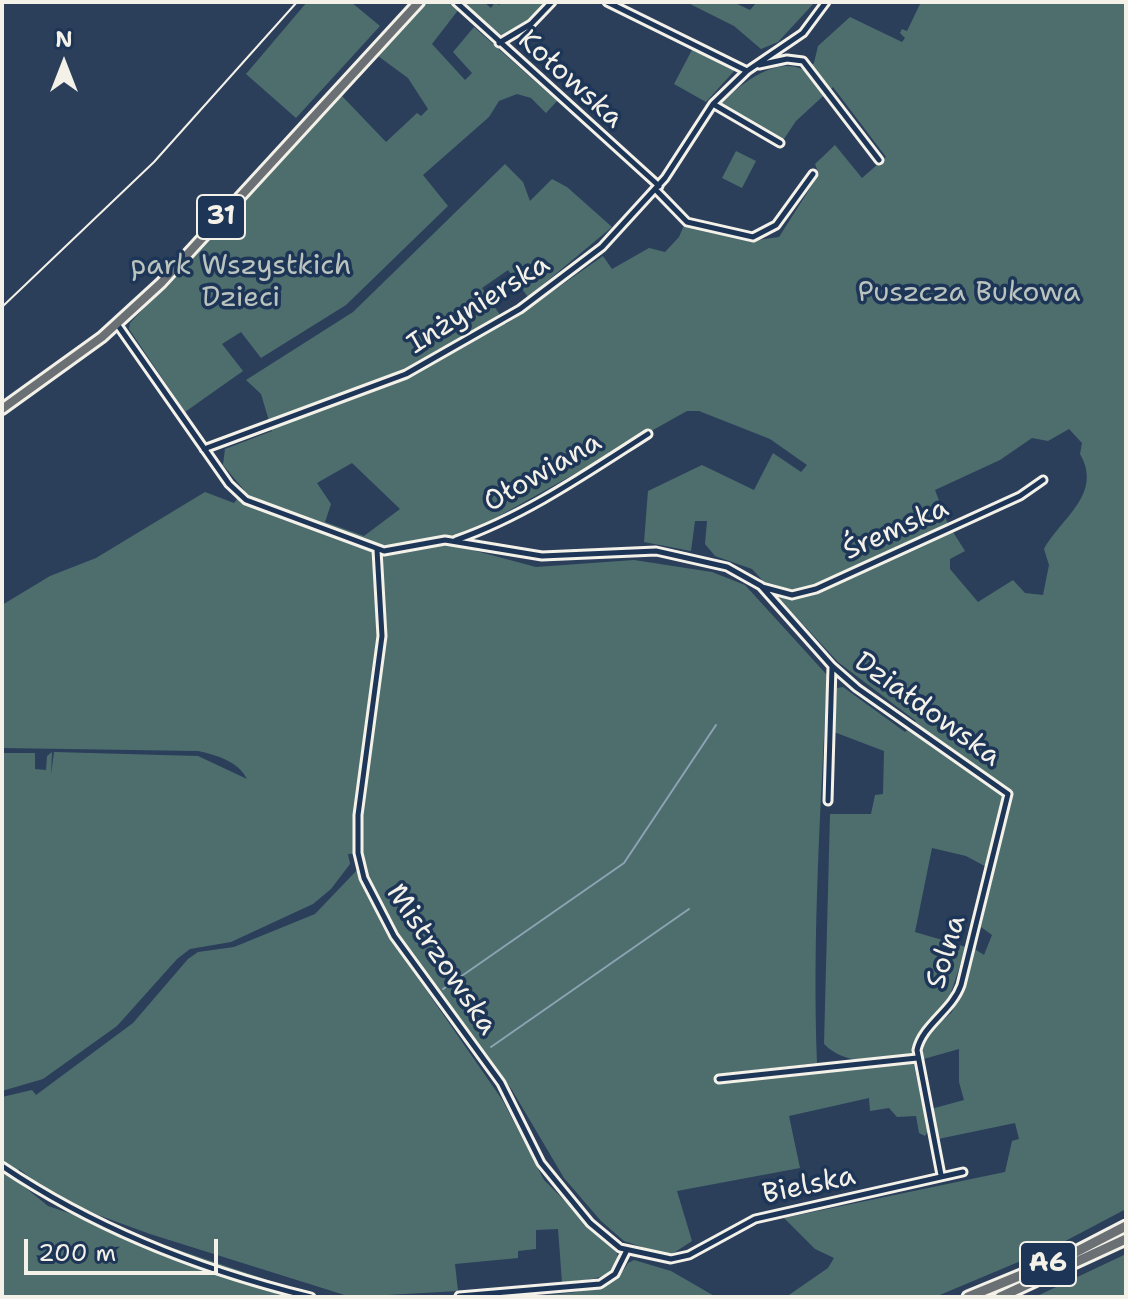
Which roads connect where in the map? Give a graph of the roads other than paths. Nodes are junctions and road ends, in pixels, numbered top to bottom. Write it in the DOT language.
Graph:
graph roads {
  1 [pos="419,2"];
  2 [pos="456,2"];
  3 [pos="552,2"];
  4 [pos="607,2"];
  5 [pos="826,2"];
  6 [pos="499,43"];
  7 [pos="747,71"];
  8 [pos="713,104"];
  9 [pos="780,143"];
  10 [pos="879,160"];
  11 [pos="813,174"];
  12 [pos="657,188"];
  13 [pos="117,324"];
  14 [pos="2,409"];
  15 [pos="648,434"];
  16 [pos="204,449"];
  17 [pos="1043,480"];
  18 [pos="456,540"];
  19 [pos="377,550"];
  20 [pos="761,586"];
  21 [pos="832,666"];
  22 [pos="1008,794"];
  23 [pos="828,801"];
  24 [pos="917,1058"];
  25 [pos="719,1079"];
  26 [pos="2,1166"];
  27 [pos="963,1172"];
  28 [pos="941,1175"];
  29 [pos="1126,1226"];
  30 [pos="1126,1239"];
  31 [pos="627,1250"];
  32 [pos="671,1259"];
  33 [pos="459,1296"];
  34 [pos="311,1297"];
  35 [pos="968,1297"];
  36 [pos="1000,1297"];
  1 -- 13 [label="main road, 31"];
  2 -- 6 [label="street, Kołowska"];
  3 -- 6 [label="street"];
  4 -- 7 [label="street"];
  5 -- 7 [label="street, Inżynierska"];
  6 -- 12 [label="street, Kołowska"];
  7 -- 8 [label="street, Inżynierska"];
  7 -- 10 [label="street"];
  8 -- 9 [label="street"];
  8 -- 12 [label="street, Inżynierska"];
  11 -- 12 [label="street, Kołowska"];
  12 -- 16 [label="street, Inżynierska"];
  13 -- 14 [label="main road, 31"];
  13 -- 16 [label="street"];
  15 -- 18 [label="street, Ołowiana"];
  16 -- 19 [label="street"];
  17 -- 20 [label="street, Śremska"];
  18 -- 19 [label="street"];
  18 -- 20 [label="street, Działdowska"];
  19 -- 31 [label="street, Mistrzowska"];
  20 -- 21 [label="street, Działdowska"];
  21 -- 22 [label="street, Działdowska"];
  21 -- 23 [label="street"];
  22 -- 24 [label="street, Solna"];
  24 -- 25 [label="street"];
  24 -- 28 [label="street"];
  26 -- 34 [label="street"];
  27 -- 28 [label="street, Bielska"];
  28 -- 32 [label="street, Bielska"];
  29 -- 35 [label="highway, A6"];
  30 -- 36 [label="highway, A6"];
  31 -- 32 [label="street, Mistrzowska"];
  31 -- 33 [label="street"];
}
